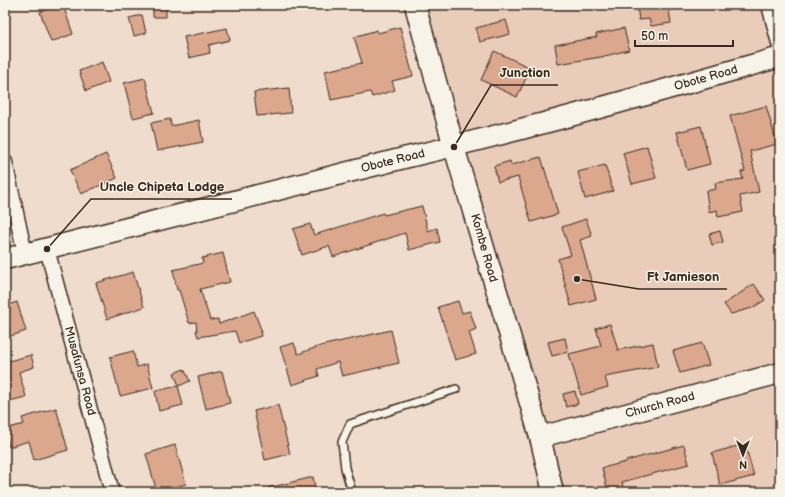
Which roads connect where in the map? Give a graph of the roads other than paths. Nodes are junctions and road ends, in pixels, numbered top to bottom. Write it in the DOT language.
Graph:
graph roads {
  1 [pos="415,5"];
  2 [pos="770,5"];
  3 [pos="780,47"];
  4 [pos="780,56"];
  5 [pos="454,147"];
  6 [pos="5,162"];
  7 [pos="47,249"];
  8 [pos="25,254"];
  9 [pos="5,260"];
  10 [pos="780,373"];
  11 [pos="456,389"];
  12 [pos="540,437"];
  13 [pos="112,492"];
  14 [pos="352,492"];
  15 [pos="553,492"];
  1 -- 5 [label="street, Kombe Road"];
  2 -- 3 [label="street"];
  4 -- 5 [label="street, Obote Road"];
  5 -- 7 [label="street, Obote Road"];
  5 -- 12 [label="street, Kombe Road"];
  6 -- 8 [label="street"];
  7 -- 8 [label="street, Obote Road"];
  7 -- 13 [label="street, Musafunsa Road"];
  8 -- 9 [label="street, Obote Road"];
  10 -- 12 [label="street, Church Road"];
  11 -- 14 [label="lane"];
  12 -- 15 [label="street, Kombe Road"];
}
